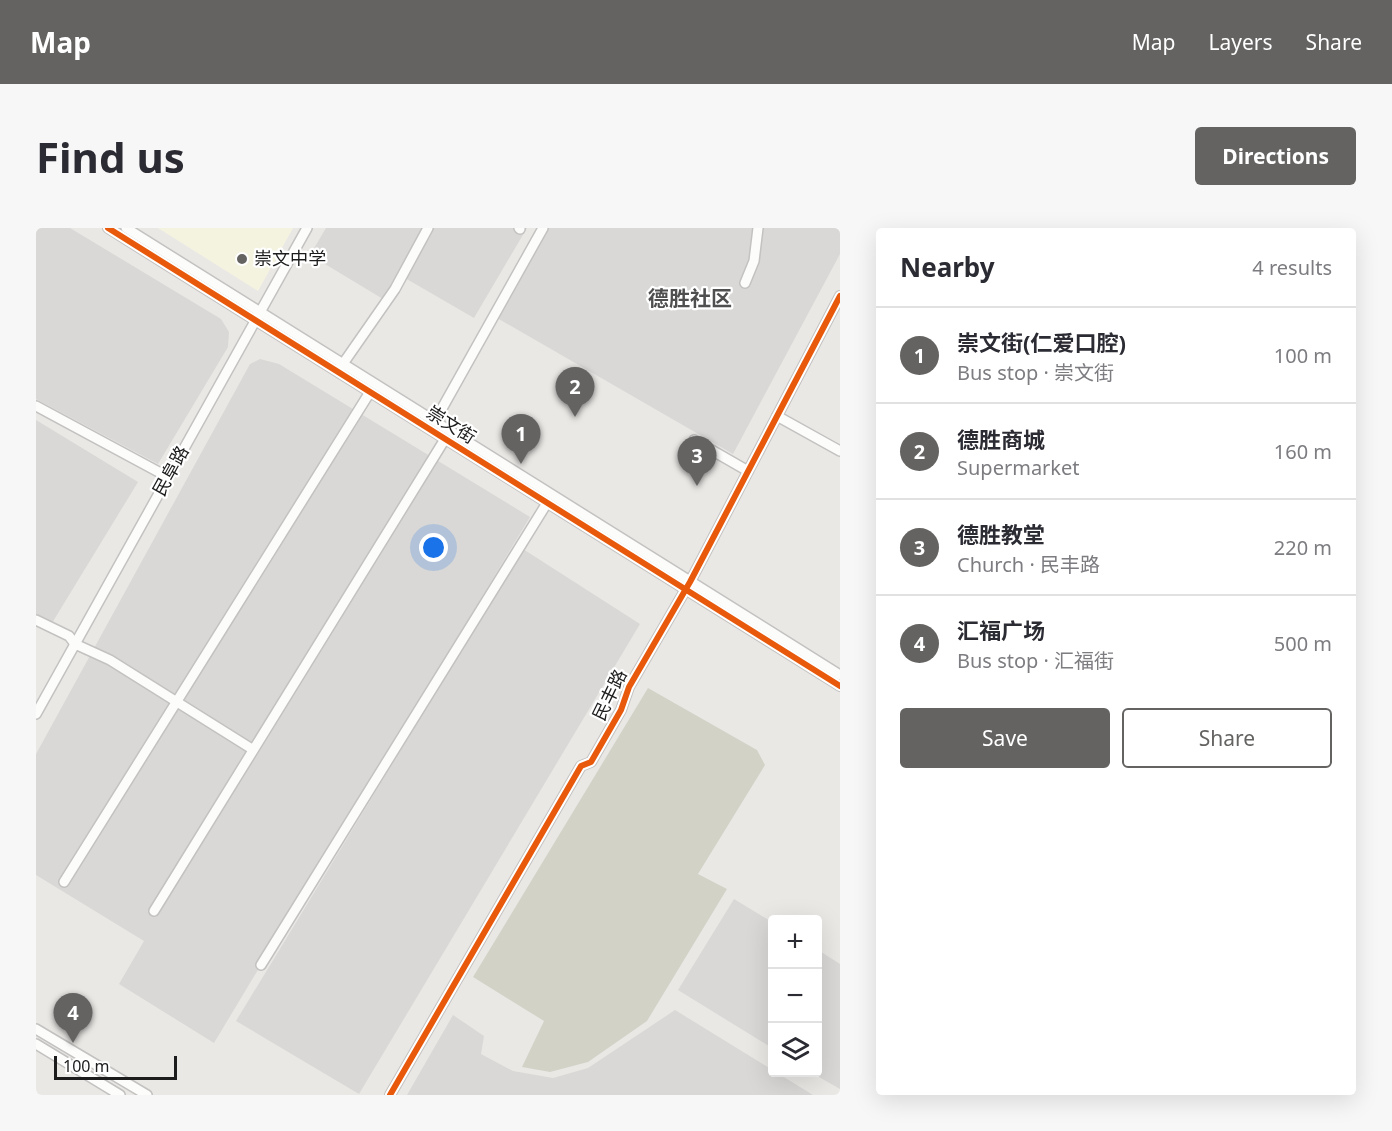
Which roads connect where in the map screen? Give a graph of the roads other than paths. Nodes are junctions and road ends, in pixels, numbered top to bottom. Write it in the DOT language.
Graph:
graph roads {
  1 [pos="108,228"];
  2 [pos="126,228"];
  3 [pos="307,228"];
  4 [pos="428,228"];
  5 [pos="543,228"];
  6 [pos="758,228"];
  7 [pos="745,283"];
  8 [pos="840,296"];
  9 [pos="259,316"];
  10 [pos="341,368"];
  11 [pos="370,392"];
  12 [pos="36,406"];
  13 [pos="777,416"];
  14 [pos="435,421"];
  15 [pos="445,439"];
  16 [pos="694,440"];
  17 [pos="840,451"];
  18 [pos="748,471"];
  19 [pos="168,477"];
  20 [pos="547,503"];
  21 [pos="688,586"];
  22 [pos="36,620"];
  23 [pos="75,644"];
  24 [pos="840,675"];
  25 [pos="840,686"];
  26 [pos="175,701"];
  27 [pos="36,714"];
  28 [pos="252,749"];
  29 [pos="64,882"];
  30 [pos="154,911"];
  31 [pos="261,965"];
  32 [pos="36,1029"];
  33 [pos="36,1044"];
  34 [pos="120,1095"];
  35 [pos="147,1095"];
  36 [pos="390,1095"];
  1 -- 9 [label="street, 崇文街"];
  2 -- 9 [label="street, 崇文街"];
  3 -- 9 [label="street, 民阜路"];
  4 -- 10 [label="street"];
  5 -- 14 [label="street"];
  6 -- 7 [label="street"];
  8 -- 13 [label="street, 民丰路"];
  9 -- 10 [label="street, 崇文街"];
  9 -- 19 [label="street, 民阜路"];
  10 -- 11 [label="street, 崇文街"];
  10 -- 14 [label="street, 崇文街"];
  11 -- 15 [label="street, 崇文街"];
  11 -- 26 [label="street"];
  12 -- 19 [label="street"];
  13 -- 17 [label="street"];
  13 -- 18 [label="street, 民丰路"];
  14 -- 21 [label="street, 崇文街"];
  15 -- 20 [label="street, 崇文街"];
  15 -- 28 [label="street"];
  16 -- 18 [label="street"];
  18 -- 21 [label="street, 民丰路"];
  19 -- 23 [label="street, 民阜路"];
  20 -- 21 [label="street, 崇文街"];
  20 -- 31 [label="street"];
  21 -- 24 [label="street, 崇文街"];
  21 -- 25 [label="street, 崇文街"];
  21 -- 36 [label="street, 民丰路"];
  22 -- 23 [label="street"];
  23 -- 26 [label="street"];
  23 -- 27 [label="street, 民阜路"];
  26 -- 28 [label="street"];
  26 -- 29 [label="street"];
  28 -- 30 [label="street"];
  32 -- 35 [label="street"];
  33 -- 34 [label="street"];
}
